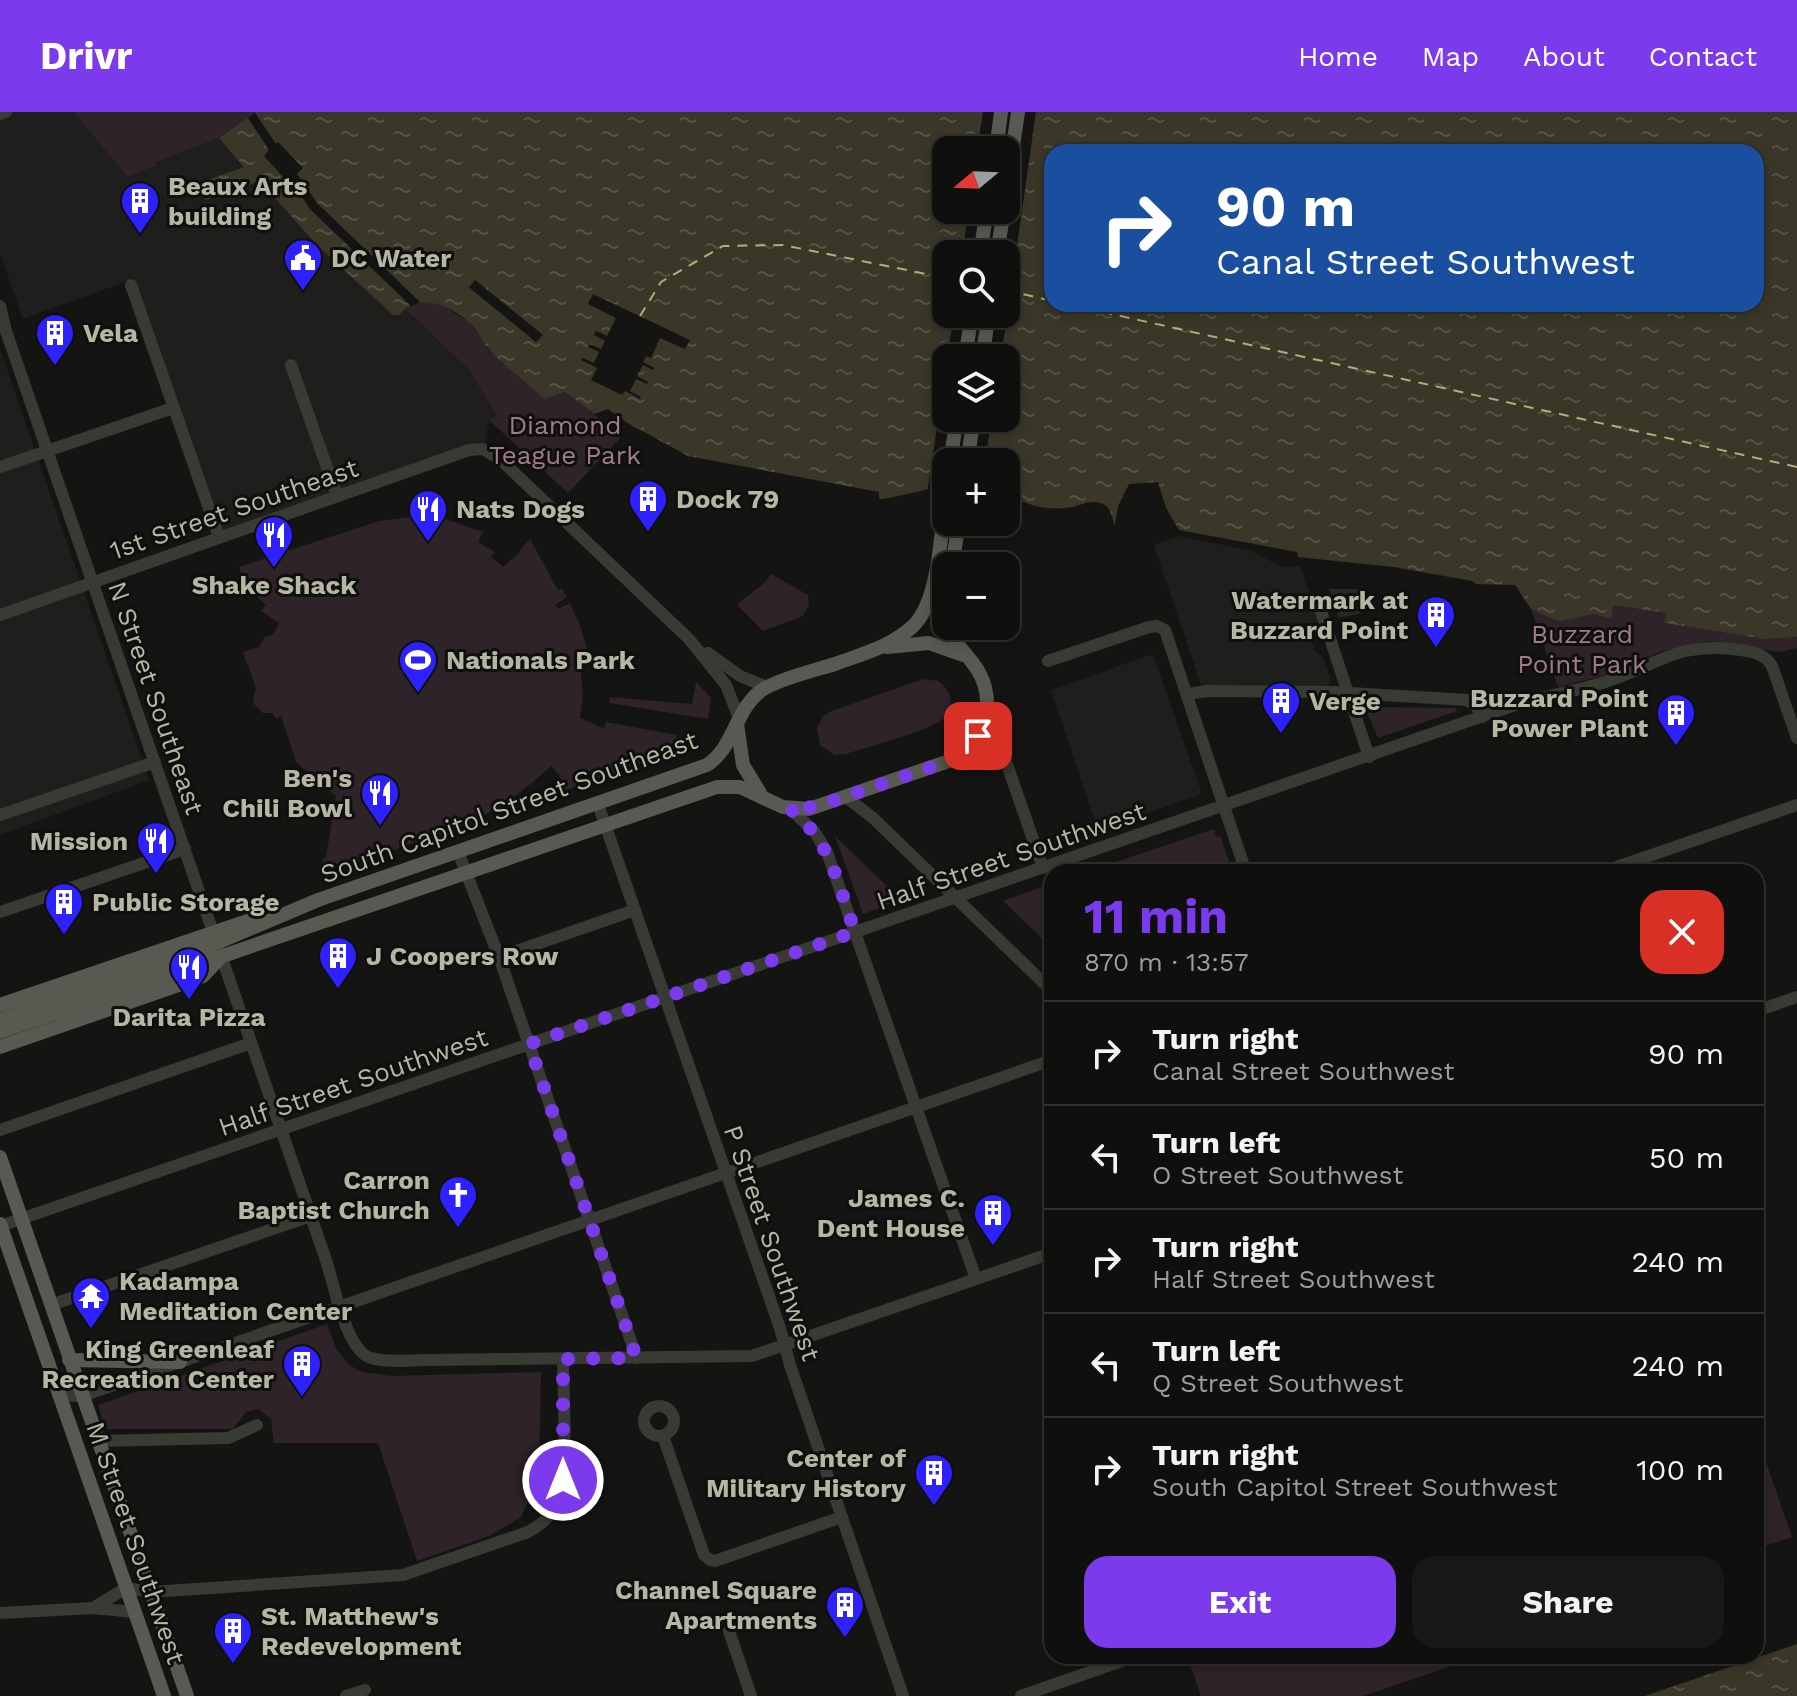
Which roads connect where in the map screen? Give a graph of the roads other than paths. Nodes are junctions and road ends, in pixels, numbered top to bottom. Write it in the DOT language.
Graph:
graph roads {
  1 [pos="6,112"];
  2 [pos="1001,112"];
  3 [pos="1018,112"];
  4 [pos="0,114"];
  5 [pos="998,136"];
  6 [pos="1015,136"];
  7 [pos="131,285"];
  8 [pos="0,306"];
  9 [pos="3,332"];
  10 [pos="291,365"];
  11 [pos="173,408"];
  12 [pos="47,451"];
  13 [pos="0,467"];
  14 [pos="337,496"];
  15 [pos="940,536"];
  16 [pos="219,537"];
  17 [pos="92,582"];
  18 [pos="1319,605"];
  19 [pos="0,615"];
  20 [pos="689,639"];
  21 [pos="955,640"];
  22 [pos="880,648"];
  23 [pos="967,657"];
  24 [pos="1048,661"];
  25 [pos="767,687"];
  26 [pos="1187,694"];
  27 [pos="1348,694"];
  28 [pos="987,707"];
  29 [pos="1482,717"];
  30 [pos="738,721"];
  31 [pos="1797,738"];
  32 [pos="1369,757"];
  33 [pos="155,762"];
  34 [pos="846,797"];
  35 [pos="764,798"];
  36 [pos="598,804"];
  37 [pos="1797,805"];
  38 [pos="1224,806"];
  39 [pos="789,808"];
  40 [pos="0,815"];
  41 [pos="606,825"];
  42 [pos="185,849"];
  43 [pos="458,852"];
  44 [pos="1055,864"];
  45 [pos="1243,864"];
  46 [pos="1625,864"];
  47 [pos="1043,868"];
  48 [pos="465,873"];
  49 [pos="956,898"];
  50 [pos="635,910"];
  51 [pos="0,912"];
  52 [pos="855,932"];
  53 [pos="217,944"];
  54 [pos="499,957"];
  55 [pos="1044,983"];
  56 [pos="1797,997"];
  57 [pos="665,998"];
  58 [pos="0,1005"];
  59 [pos="1764,1008"];
  60 [pos="0,1020"];
  61 [pos="0,1032"];
  62 [pos="251,1043"];
  63 [pos="529,1044"];
  64 [pos="0,1047"];
  65 [pos="1044,1063"];
  66 [pos="916,1107"];
  67 [pos="0,1130"];
  68 [pos="281,1130"];
  69 [pos="0,1157"];
  70 [pos="726,1173"];
  71 [pos="311,1216"];
  72 [pos="589,1219"];
  73 [pos="21,1220"];
  74 [pos="0,1225"];
  75 [pos="1044,1256"];
  76 [pos="976,1279"];
  77 [pos="51,1305"];
  78 [pos="341,1306"];
  79 [pos="785,1345"];
  80 [pos="635,1358"];
  81 [pos="563,1359"];
  82 [pos="69,1360"];
  83 [pos="180,1362"];
  84 [pos="58,1395"];
  85 [pos="82,1396"];
  86 [pos="257,1425"];
  87 [pos="663,1436"];
  88 [pos="98,1441"];
  89 [pos="842,1517"];
  90 [pos="126,1588"];
  91 [pos="151,1592"];
  92 [pos="93,1608"];
  93 [pos="134,1612"];
  94 [pos="0,1613"];
  95 [pos="729,1631"];
  96 [pos="1113,1664"];
  97 [pos="365,1692"];
  98 [pos="164,1696"];
  99 [pos="187,1696"];
  100 [pos="346,1696"];
  101 [pos="751,1696"];
  102 [pos="903,1696"];
  103 [pos="1021,1696"];
  1 -- 4 [label="street"];
  2 -- 5 [label="main road"];
  3 -- 6 [label="main road"];
  7 -- 11 [label="street"];
  8 -- 9 [label="street, N Street Southeast"];
  9 -- 12 [label="street, N Street Southeast"];
  10 -- 14 [label="street"];
  11 -- 12 [label="street"];
  11 -- 16 [label="street"];
  12 -- 13 [label="street"];
  12 -- 17 [label="street, N Street Southeast"];
  14 -- 16 [label="street, 1st Street Southeast"];
  14 -- 20 [label="street, 1st Street Southeast"];
  15 -- 22 [label="main road, South Capitol Street Southeast"];
  16 -- 17 [label="street, 1st Street Southeast"];
  17 -- 19 [label="street, 1st Street Southeast"];
  17 -- 33 [label="street, N Street Southeast"];
  18 -- 27 [label="street"];
  20 -- 25 [label="street"];
  20 -- 30 [label="street"];
  21 -- 23 [label="main road"];
  22 -- 23 [label="main road"];
  22 -- 25 [label="main road, South Capitol Street Southeast"];
  23 -- 28 [label="main road"];
  24 -- 26 [label="street"];
  25 -- 30 [label="main road, South Capitol Street Southeast"];
  26 -- 27 [label="street"];
  26 -- 38 [label="street"];
  27 -- 29 [label="street"];
  27 -- 32 [label="street"];
  28 -- 34 [label="main road"];
  28 -- 47 [label="street"];
  29 -- 31 [label="street, Half Street Southwest"];
  29 -- 32 [label="street, Half Street Southwest"];
  30 -- 35 [label="main road"];
  30 -- 36 [label="main road, South Capitol Street Southeast"];
  32 -- 38 [label="street, Half Street Southwest"];
  33 -- 40 [label="street"];
  33 -- 42 [label="street, N Street Southeast"];
  34 -- 39 [label="main road"];
  34 -- 49 [label="street"];
  35 -- 39 [label="main road"];
  35 -- 41 [label="main road"];
  36 -- 41 [label="street, P Street Southwest"];
  36 -- 43 [label="main road, South Capitol Street Southeast"];
  37 -- 46 [label="street"];
  38 -- 44 [label="street, Half Street Southwest"];
  38 -- 45 [label="street"];
  39 -- 52 [label="street"];
  41 -- 48 [label="main road"];
  41 -- 50 [label="street, P Street Southwest"];
  42 -- 51 [label="street"];
  42 -- 53 [label="street, N Street Southeast"];
  43 -- 48 [label="street"];
  43 -- 53 [label="main road, South Capitol Street Southeast"];
  47 -- 49 [label="street, Half Street Southwest"];
  48 -- 53 [label="main road"];
  48 -- 54 [label="street"];
  49 -- 52 [label="street, Half Street Southwest"];
  49 -- 55 [label="street"];
  50 -- 54 [label="street"];
  50 -- 57 [label="street, P Street Southwest"];
  52 -- 57 [label="street, Half Street Southwest"];
  52 -- 66 [label="street"];
  53 -- 58 [label="main road"];
  53 -- 60 [label="main road"];
  53 -- 61 [label="main road"];
  53 -- 62 [label="street, N Street Southeast"];
  53 -- 64 [label="main road"];
  54 -- 63 [label="street"];
  56 -- 59 [label="street"];
  57 -- 63 [label="street, Half Street Southwest"];
  57 -- 70 [label="street, P Street Southwest"];
  62 -- 67 [label="street"];
  62 -- 68 [label="street, N Street Southeast"];
  63 -- 68 [label="street, Half Street Southwest"];
  63 -- 72 [label="street"];
  65 -- 66 [label="street"];
  66 -- 70 [label="street"];
  66 -- 76 [label="street"];
  68 -- 71 [label="street, N Street Southeast"];
  68 -- 73 [label="street, Half Street Southwest"];
  69 -- 73 [label="main road, M Street Southwest"];
  70 -- 72 [label="street"];
  70 -- 79 [label="street, P Street Southwest"];
  71 -- 77 [label="street"];
  71 -- 78 [label="street, N Street Southeast"];
  72 -- 78 [label="street"];
  72 -- 80 [label="street"];
  73 -- 74 [label="street, Half Street Southwest"];
  73 -- 77 [label="main road, M Street Southwest"];
  74 -- 84 [label="main road, M Street Southwest"];
  75 -- 76 [label="street"];
  76 -- 79 [label="street"];
  77 -- 82 [label="main road, M Street Southwest"];
  78 -- 81 [label="street, N Street Southeast"];
  78 -- 83 [label="street"];
  79 -- 80 [label="street"];
  79 -- 89 [label="street, P Street Southwest"];
  80 -- 81 [label="street"];
  81 -- 91 [label="street"];
  82 -- 83 [label="main road"];
  82 -- 85 [label="main road, M Street Southwest"];
  83 -- 85 [label="street"];
  84 -- 85 [label="street"];
  84 -- 90 [label="main road, M Street Southwest"];
  85 -- 88 [label="main road, M Street Southwest"];
  86 -- 88 [label="street"];
  87 -- 89 [label="street"];
  88 -- 91 [label="main road, M Street Southwest"];
  89 -- 102 [label="street, P Street Southwest"];
  90 -- 91 [label="street"];
  90 -- 92 [label="street"];
  90 -- 93 [label="main road, M Street Southwest"];
  91 -- 99 [label="main road, M Street Southwest"];
  92 -- 93 [label="street"];
  92 -- 94 [label="street"];
  93 -- 98 [label="main road, M Street Southwest"];
  95 -- 101 [label="street"];
  96 -- 103 [label="street"];
  97 -- 100 [label="street"];
}
